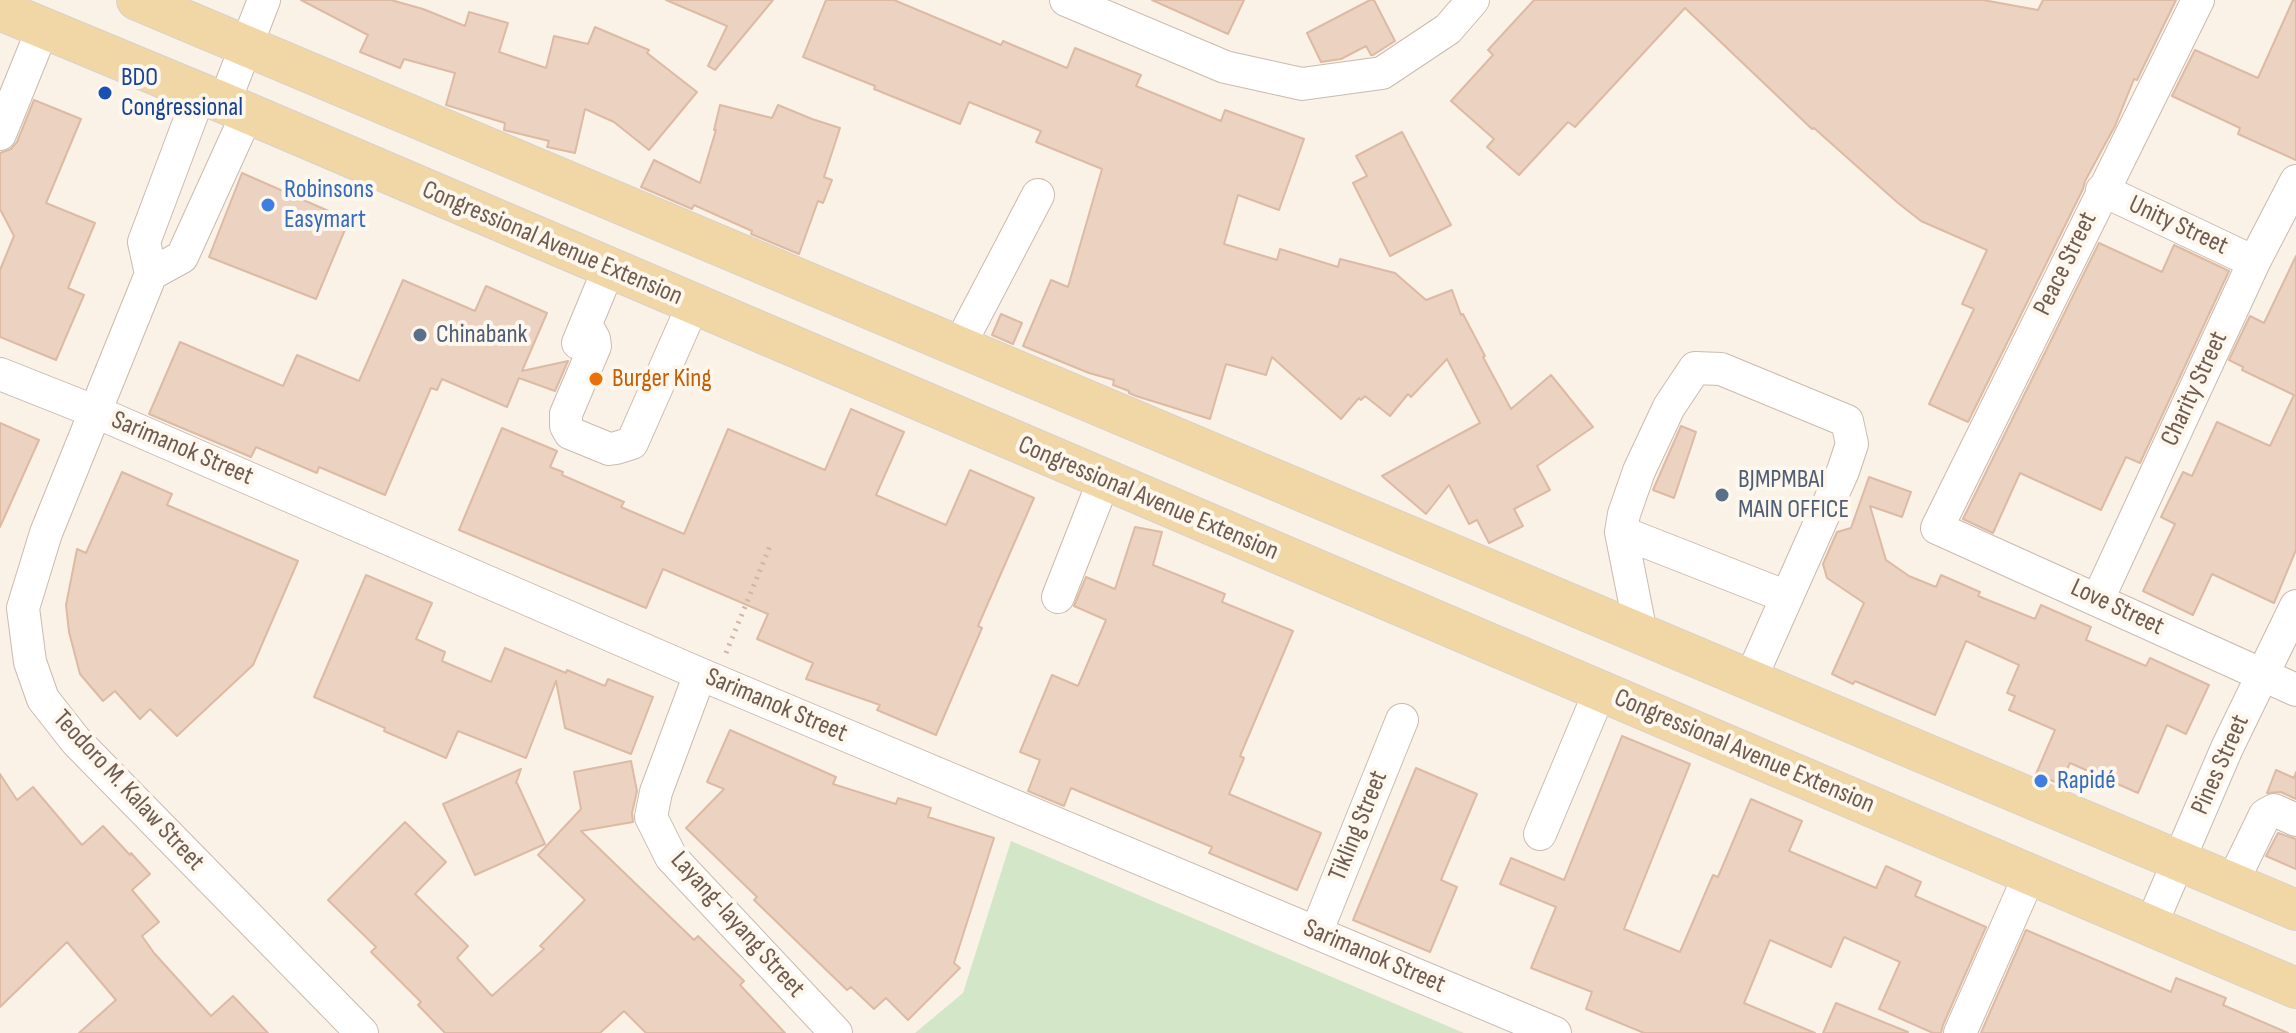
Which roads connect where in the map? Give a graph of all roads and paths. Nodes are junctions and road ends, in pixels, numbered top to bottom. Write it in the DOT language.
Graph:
graph roads {
  1 [pos="137,0"];
  2 [pos="264,0"];
  3 [pos="1066,0"];
  4 [pos="1473,0"];
  5 [pos="2198,0"];
  6 [pos="0,10"];
  7 [pos="43,28"];
  8 [pos="245,45"];
  9 [pos="224,103"];
  10 [pos="0,134"];
  11 [pos="2296,181"];
  12 [pos="2102,190"];
  13 [pos="1038,195"];
  14 [pos="2254,262"];
  15 [pos="609,268"];
  16 [pos="151,274"];
  17 [pos="693,305"];
  18 [pos="886,315"];
  19 [pos="586,325"];
  20 [pos="959,346"];
  21 [pos="0,374"];
  22 [pos="861,376"];
  23 [pos="556,393"];
  24 [pos="96,412"];
  25 [pos="1104,480"];
  26 [pos="1937,528"];
  27 [pos="1621,532"];
  28 [pos="770,546"];
  29 [pos="1058,597"];
  30 [pos="1787,597"];
  31 [pos="2098,599"];
  32 [pos="2296,606"];
  33 [pos="1641,633"];
  34 [pos="2263,676"];
  35 [pos="707,677"];
  36 [pos="1750,680"];
  37 [pos="2296,690"];
  38 [pos="1600,691"];
  39 [pos="1402,720"];
  40 [pos="2296,820"];
  41 [pos="1540,834"];
  42 [pos="2179,860"];
  43 [pos="2030,874"];
  44 [pos="2232,883"];
  45 [pos="2296,910"];
  46 [pos="2151,925"];
  47 [pos="1316,933"];
  48 [pos="2296,988"];
  49 [pos="362,1033"];
  50 [pos="836,1033"];
  51 [pos="1555,1033"];
  52 [pos="1960,1033"];
  1 -- 8 [label="main road"];
  2 -- 8 [label="street, Teodoro M. Kalaw Street"];
  3 -- 4 [label="street"];
  5 -- 12 [label="street, Peace Street"];
  6 -- 7 [label="main road, Congressional Avenue Extension"];
  7 -- 9 [label="main road, Congressional Avenue Extension"];
  7 -- 10 [label="street"];
  8 -- 9 [label="street, Teodoro M. Kalaw Street"];
  8 -- 18 [label="main road"];
  9 -- 15 [label="main road, Congressional Avenue Extension"];
  9 -- 16 [label="street, Teodoro M. Kalaw Street"];
  9 -- 16 [label="street, Teodoro M. Kalaw Street"];
  11 -- 14 [label="street, Charity Street"];
  12 -- 14 [label="street, Unity Street"];
  12 -- 26 [label="street, Peace Street"];
  13 -- 20 [label="street"];
  14 -- 31 [label="street, Charity Street"];
  15 -- 17 [label="main road, Congressional Avenue Extension"];
  15 -- 19 [label="street"];
  16 -- 24 [label="street, Teodoro M. Kalaw Street"];
  17 -- 19 [label="street"];
  17 -- 22 [label="main road, Congressional Avenue Extension"];
  18 -- 20 [label="main road"];
  18 -- 22 [label="main road"];
  19 -- 23 [label="street"];
  20 -- 33 [label="main road"];
  21 -- 24 [label="street, Sarimanok Street"];
  22 -- 25 [label="main road, Congressional Avenue Extension"];
  24 -- 35 [label="street, Sarimanok Street"];
  24 -- 49 [label="street, Teodoro M. Kalaw Street"];
  25 -- 29 [label="street"];
  25 -- 38 [label="main road, Congressional Avenue Extension"];
  26 -- 31 [label="street, Love Street"];
  27 -- 30 [label="street"];
  27 -- 30 [label="street"];
  27 -- 33 [label="street"];
  28 -- 35 [label="path"];
  30 -- 36 [label="street"];
  31 -- 34 [label="street, Love Street"];
  32 -- 34 [label="street, Pines Street"];
  33 -- 36 [label="main road"];
  34 -- 37 [label="street, Love Street"];
  34 -- 42 [label="street, Pines Street"];
  35 -- 47 [label="street, Sarimanok Street"];
  35 -- 50 [label="street, Layang-layang Street"];
  36 -- 42 [label="main road"];
  38 -- 41 [label="street"];
  38 -- 43 [label="main road, Congressional Avenue Extension"];
  39 -- 47 [label="street, Tikling Street"];
  40 -- 44 [label="street"];
  42 -- 44 [label="main road"];
  42 -- 46 [label="street, Pines Street"];
  43 -- 46 [label="main road, Congressional Avenue Extension"];
  43 -- 52 [label="street"];
  44 -- 45 [label="main road"];
  46 -- 48 [label="main road, Congressional Avenue Extension"];
  47 -- 51 [label="street, Sarimanok Street"];
}
